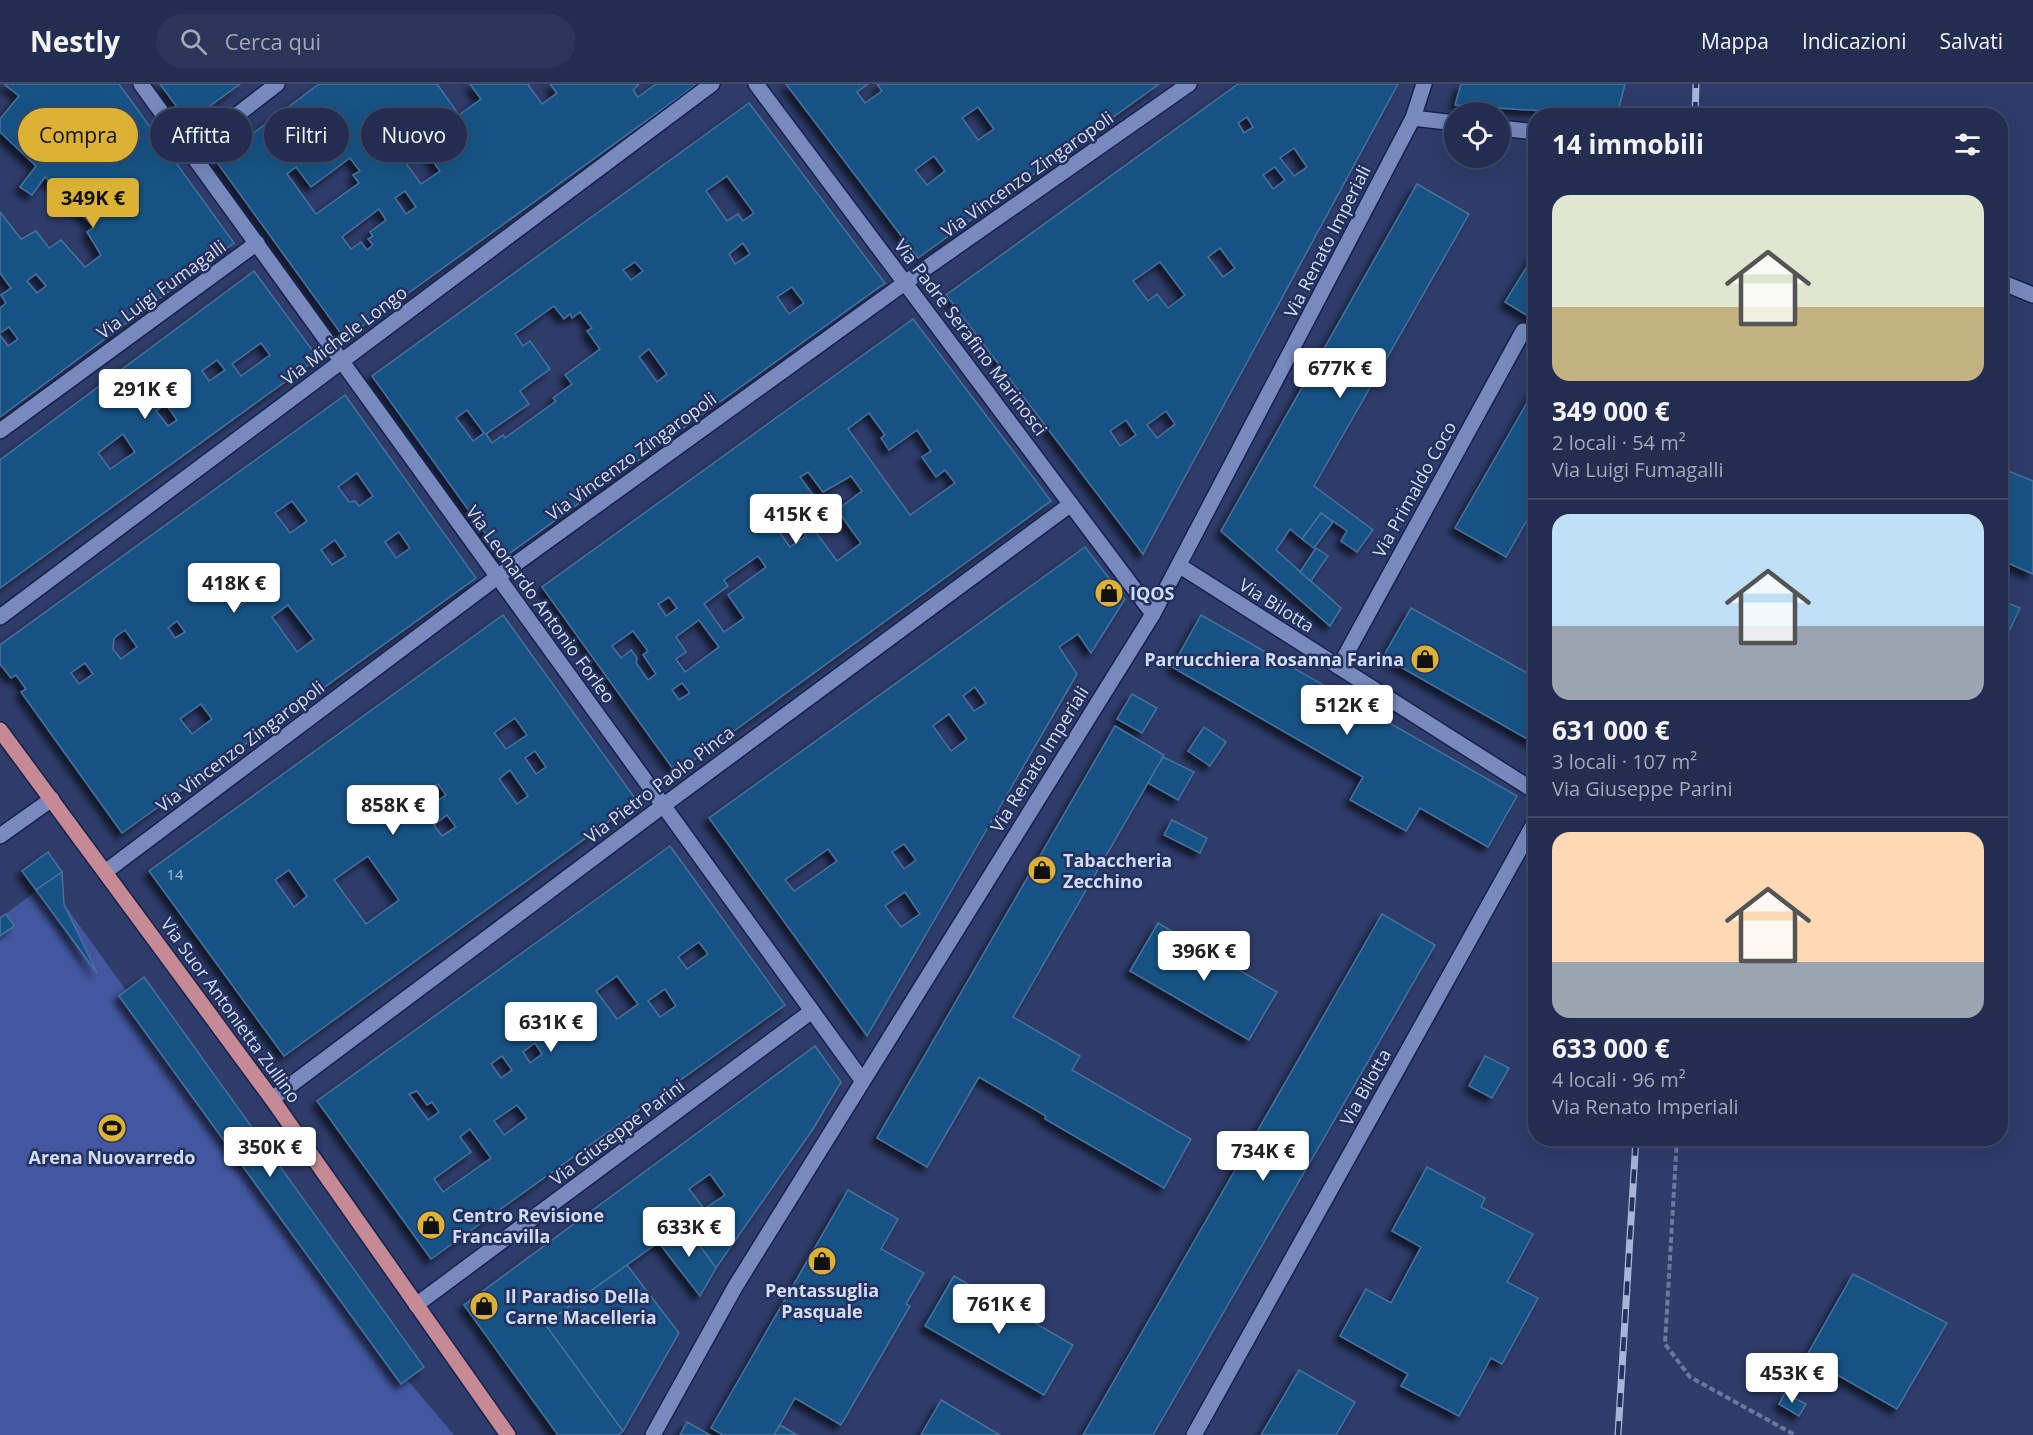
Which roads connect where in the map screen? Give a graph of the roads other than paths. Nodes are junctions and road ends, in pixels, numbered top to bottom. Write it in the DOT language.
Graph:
graph roads {
  1 [pos="141,84"];
  2 [pos="278,84"];
  3 [pos="712,84"];
  4 [pos="756,84"];
  5 [pos="1189,84"];
  6 [pos="1424,84"];
  7 [pos="159,108"];
  8 [pos="246,108"];
  9 [pos="1413,118"];
  10 [pos="1444,122"];
  11 [pos="1510,129"];
  12 [pos="1528,131"];
  13 [pos="198,162"];
  14 [pos="257,243"];
  15 [pos="906,282"];
  16 [pos="2008,285"];
  17 [pos="2033,295"];
  18 [pos="1523,331"];
  19 [pos="343,360"];
  20 [pos="0,431"];
  21 [pos="1071,504"];
  22 [pos="1180,566"];
  23 [pos="496,578"];
  24 [pos="1153,614"];
  25 [pos="0,617"];
  26 [pos="1339,667"];
  27 [pos="0,730"];
  28 [pos="1528,787"];
  29 [pos="52,799"];
  30 [pos="664,804"];
  31 [pos="1528,834"];
  32 [pos="0,836"];
  33 [pos="105,872"];
  34 [pos="812,1011"];
  35 [pos="862,1080"];
  36 [pos="272,1099"];
  37 [pos="416,1305"];
  38 [pos="508,1435"];
  39 [pos="654,1435"];
  40 [pos="1194,1435"];
  1 -- 7 [label="street, Via Leonardo Antonio Forleo"];
  2 -- 8 [label="street"];
  3 -- 19 [label="street, Via Michele Longo"];
  4 -- 15 [label="street, Via Padre Serafino Marinosci"];
  5 -- 15 [label="street, Via Vincenzo Zingaropoli"];
  6 -- 9 [label="street, Via Renato Imperiali"];
  9 -- 10 [label="street"];
  9 -- 22 [label="street, Via Renato Imperiali"];
  11 -- 12 [label="street"];
  13 -- 14 [label="street, Via Leonardo Antonio Forleo"];
  14 -- 19 [label="street, Via Leonardo Antonio Forleo"];
  14 -- 20 [label="street, Via Luigi Fumagalli"];
  15 -- 21 [label="street, Via Padre Serafino Marinosci"];
  15 -- 23 [label="street, Via Vincenzo Zingaropoli"];
  16 -- 17 [label="street"];
  18 -- 26 [label="street, Via Primaldo Coco"];
  19 -- 23 [label="street, Via Leonardo Antonio Forleo"];
  19 -- 25 [label="street, Via Michele Longo"];
  21 -- 24 [label="street, Via Padre Serafino Marinosci"];
  21 -- 30 [label="street, Via Pietro Paolo Pinca"];
  22 -- 24 [label="street, Via Renato Imperiali"];
  22 -- 26 [label="street, Via Bilotta"];
  23 -- 30 [label="street, Via Leonardo Antonio Forleo"];
  23 -- 33 [label="street, Via Vincenzo Zingaropoli"];
  24 -- 35 [label="street, Via Renato Imperiali"];
  26 -- 28 [label="street, Via Bilotta"];
  27 -- 29 [label="main road, Via Suor Antonietta Zullino"];
  29 -- 32 [label="street"];
  29 -- 33 [label="main road, Via Suor Antonietta Zullino"];
  30 -- 34 [label="street, Via Leonardo Antonio Forleo"];
  30 -- 36 [label="street, Via Pietro Paolo Pinca"];
  31 -- 40 [label="street, Via Bilotta"];
  33 -- 36 [label="main road, Via Suor Antonietta Zullino"];
  34 -- 35 [label="street, Via Leonardo Antonio Forleo"];
  34 -- 37 [label="street, Via Giuseppe Parini"];
  35 -- 39 [label="street, Via Renato Imperiali"];
  36 -- 37 [label="main road, Via Suor Antonietta Zullino"];
  37 -- 38 [label="main road, Via Suor Antonietta Zullino"];
}
